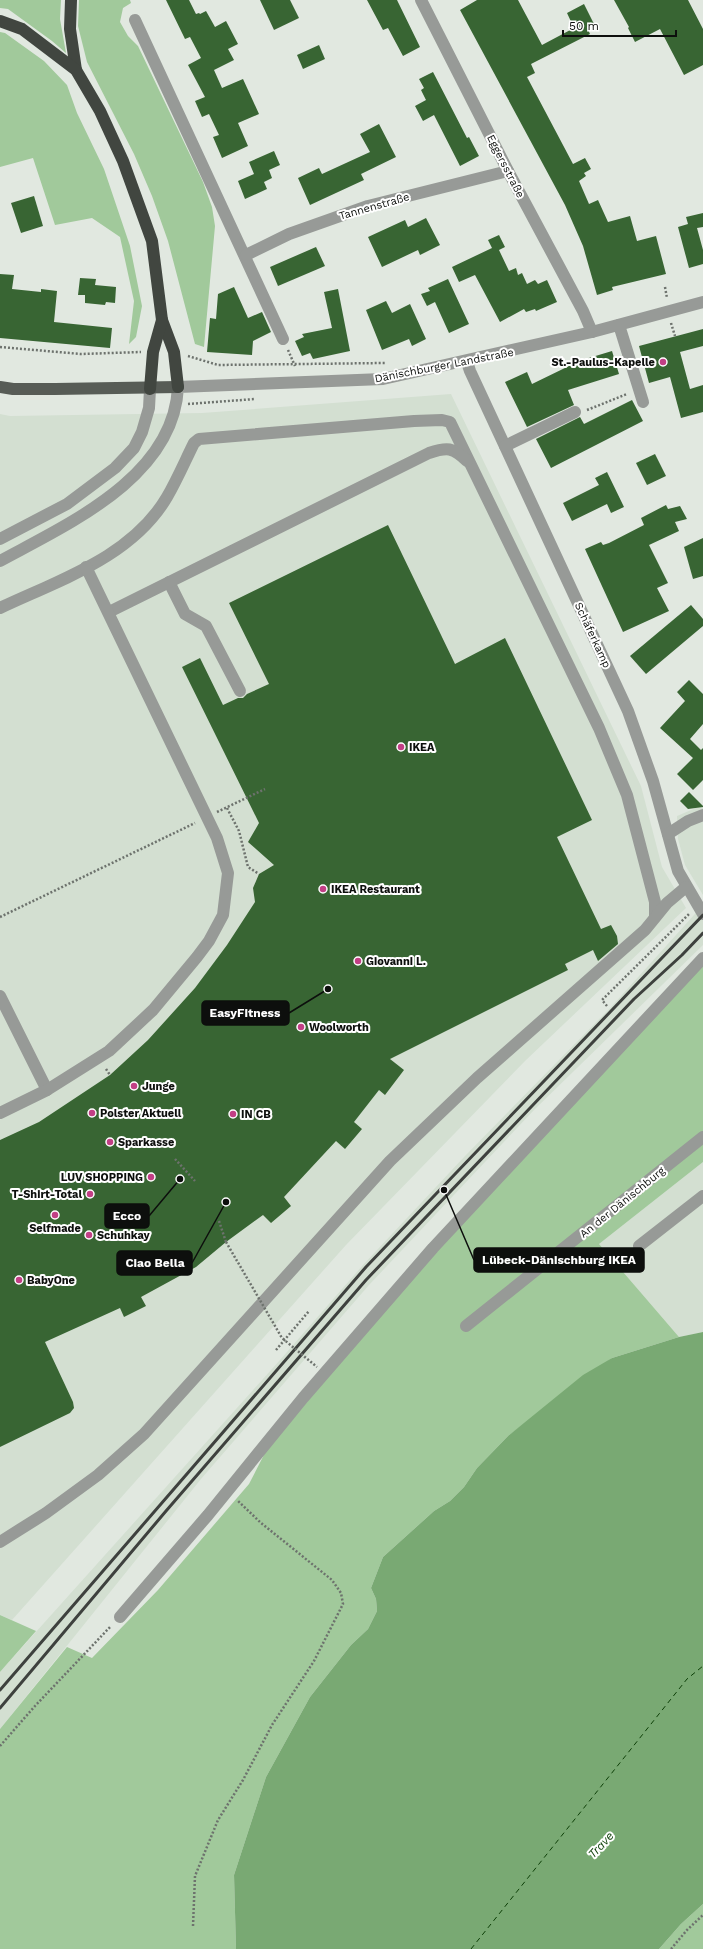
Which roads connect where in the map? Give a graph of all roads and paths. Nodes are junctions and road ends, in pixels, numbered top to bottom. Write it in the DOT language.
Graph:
graph roads {
  1 [pos="71,0"];
  2 [pos="421,0"];
  3 [pos="135,20"];
  4 [pos="0,21"];
  5 [pos="76,70"];
  6 [pos="508,171"];
  7 [pos="246,255"];
  8 [pos="665,287"];
  9 [pos="667,299"];
  10 [pos="703,302"];
  11 [pos="162,320"];
  12 [pos="619,325"];
  13 [pos="592,332"];
  14 [pos="283,339"];
  15 [pos="0,347"];
  16 [pos="153,352"];
  17 [pos="174,352"];
  18 [pos="467,362"];
  19 [pos="392,363"];
  20 [pos="295,366"];
  21 [pos="298,382"];
  22 [pos="0,387"];
  23 [pos="178,387"];
  24 [pos="150,389"];
  25 [pos="638,389"];
  26 [pos="642,402"];
  27 [pos="578,413"];
  28 [pos="505,446"];
  29 [pos="470,463"];
  30 [pos="0,539"];
  31 [pos="0,561"];
  32 [pos="86,567"];
  33 [pos="168,582"];
  34 [pos="0,608"];
  35 [pos="109,612"];
  36 [pos="240,691"];
  37 [pos="265,789"];
  38 [pos="227,808"];
  39 [pos="703,815"];
  40 [pos="207,817"];
  41 [pos="668,834"];
  42 [pos="259,874"];
  43 [pos="686,887"];
  44 [pos="700,910"];
  45 [pos="655,916"];
  46 [pos="0,917"];
  47 [pos="703,958"];
  48 [pos="0,996"];
  49 [pos="607,1006"];
  50 [pos="47,1090"];
  51 [pos="0,1113"];
  52 [pos="703,1137"];
  53 [pos="176,1159"];
  54 [pos="195,1182"];
  55 [pos="703,1196"];
  56 [pos="219,1221"];
  57 [pos="639,1246"];
  58 [pos="309,1311"];
  59 [pos="466,1326"];
  60 [pos="284,1340"];
  61 [pos="276,1350"];
  62 [pos="317,1367"];
  63 [pos="227,1491"];
  64 [pos="0,1542"];
  65 [pos="120,1617"];
  66 [pos="0,1746"];
  67 [pos="703,1915"];
  68 [pos="193,1926"];
  69 [pos="671,1949"];
  1 -- 5 [label="highway"];
  2 -- 6 [label="street, Eggersstraße"];
  3 -- 7 [label="street"];
  4 -- 5 [label="highway"];
  5 -- 11 [label="highway"];
  6 -- 7 [label="street, Tannenstraße"];
  6 -- 13 [label="street, Eggersstraße"];
  7 -- 14 [label="street"];
  8 -- 9 [label="path"];
  10 -- 12 [label="street, Dänischburger Landstraße"];
  11 -- 16 [label="highway"];
  11 -- 17 [label="highway"];
  12 -- 13 [label="street, Dänischburger Landstraße"];
  12 -- 25 [label="street"];
  13 -- 18 [label="street, Dänischburger Landstraße"];
  14 -- 20 [label="path"];
  15 -- 16 [label="path"];
  16 -- 24 [label="highway"];
  17 -- 20 [label="path"];
  17 -- 23 [label="highway"];
  18 -- 21 [label="street, Dänischburger Landstraße"];
  18 -- 28 [label="street, Schäferkamp"];
  19 -- 20 [label="path"];
  20 -- 21 [label="path"];
  21 -- 23 [label="street, Dänischburger Landstraße"];
  22 -- 24 [label="main road, Dänischburger Landstraße"];
  23 -- 24 [label="main road, Dänischburger Landstraße"];
  23 -- 31 [label="street"];
  24 -- 30 [label="street"];
  25 -- 26 [label="street"];
  25 -- 27 [label="path"];
  27 -- 28 [label="street"];
  28 -- 41 [label="street, Schäferkamp"];
  29 -- 32 [label="street"];
  29 -- 33 [label="street"];
  29 -- 45 [label="street"];
  32 -- 34 [label="street"];
  32 -- 35 [label="street"];
  33 -- 35 [label="street"];
  33 -- 36 [label="street"];
  35 -- 40 [label="street"];
  37 -- 38 [label="path"];
  38 -- 40 [label="path"];
  38 -- 42 [label="path"];
  39 -- 41 [label="street"];
  40 -- 46 [label="path"];
  40 -- 50 [label="street"];
  41 -- 43 [label="street, Schäferkamp"];
  43 -- 44 [label="street, Schäferkamp"];
  43 -- 45 [label="street"];
  44 -- 49 [label="path"];
  45 -- 64 [label="street"];
  47 -- 63 [label="street"];
  48 -- 50 [label="street"];
  50 -- 51 [label="street"];
  52 -- 59 [label="street, An der Dänischburg"];
  53 -- 54 [label="path"];
  55 -- 57 [label="street"];
  56 -- 60 [label="path, bridge"];
  58 -- 60 [label="path"];
  60 -- 61 [label="path"];
  60 -- 62 [label="path, bridge"];
  63 -- 65 [label="street"];
  63 -- 68 [label="path"];
  65 -- 66 [label="path"];
  67 -- 69 [label="path"];
}
